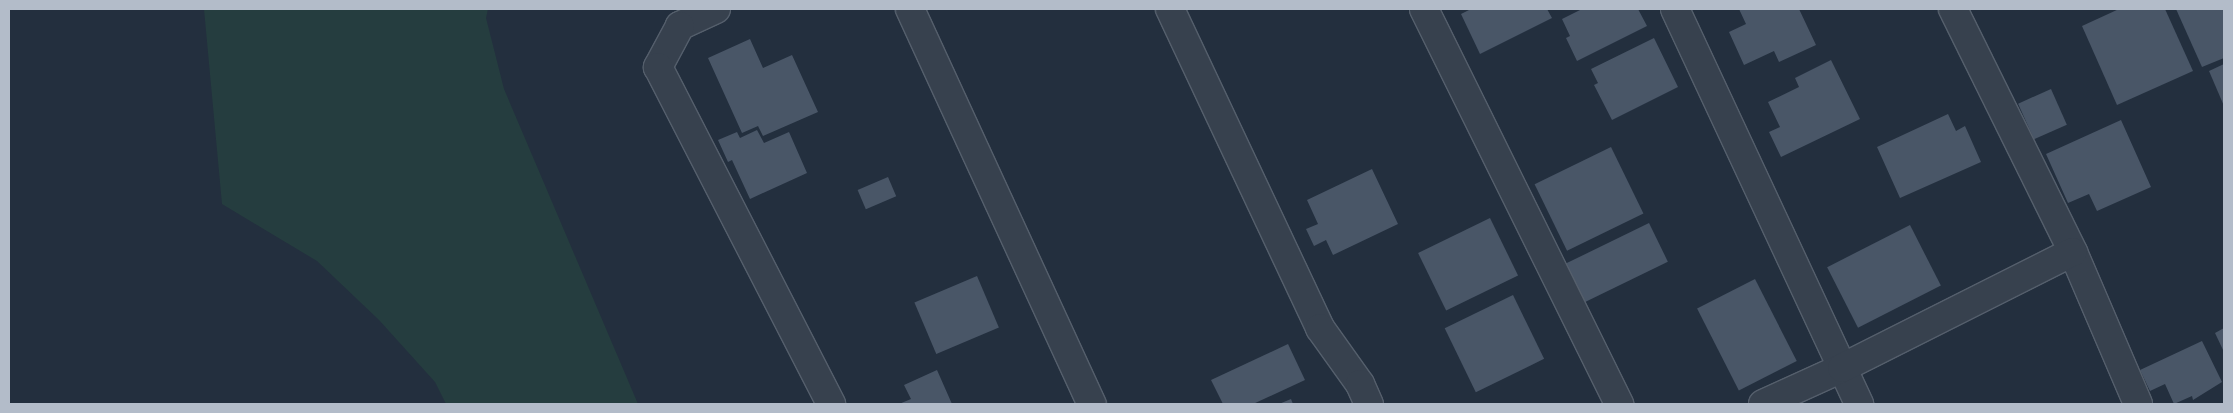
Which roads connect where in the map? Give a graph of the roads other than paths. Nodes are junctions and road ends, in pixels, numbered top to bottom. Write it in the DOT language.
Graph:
graph roads {
  1 [pos="716,9"];
  2 [pos="910,9"];
  3 [pos="1170,9"];
  4 [pos="1424,9"];
  5 [pos="1675,9"];
  6 [pos="1953,9"];
  7 [pos="2073,252"];
  8 [pos="1842,368"];
  9 [pos="830,404"];
  10 [pos="1092,404"];
  11 [pos="1369,404"];
  12 [pos="1619,404"];
  13 [pos="1763,404"];
  14 [pos="1859,404"];
  15 [pos="2138,404"];
  1 -- 9 [label="street"];
  2 -- 10 [label="street"];
  3 -- 11 [label="street"];
  4 -- 12 [label="street"];
  5 -- 8 [label="street"];
  6 -- 7 [label="street"];
  7 -- 8 [label="street"];
  7 -- 15 [label="street"];
  8 -- 13 [label="street"];
  8 -- 14 [label="street"];
}
